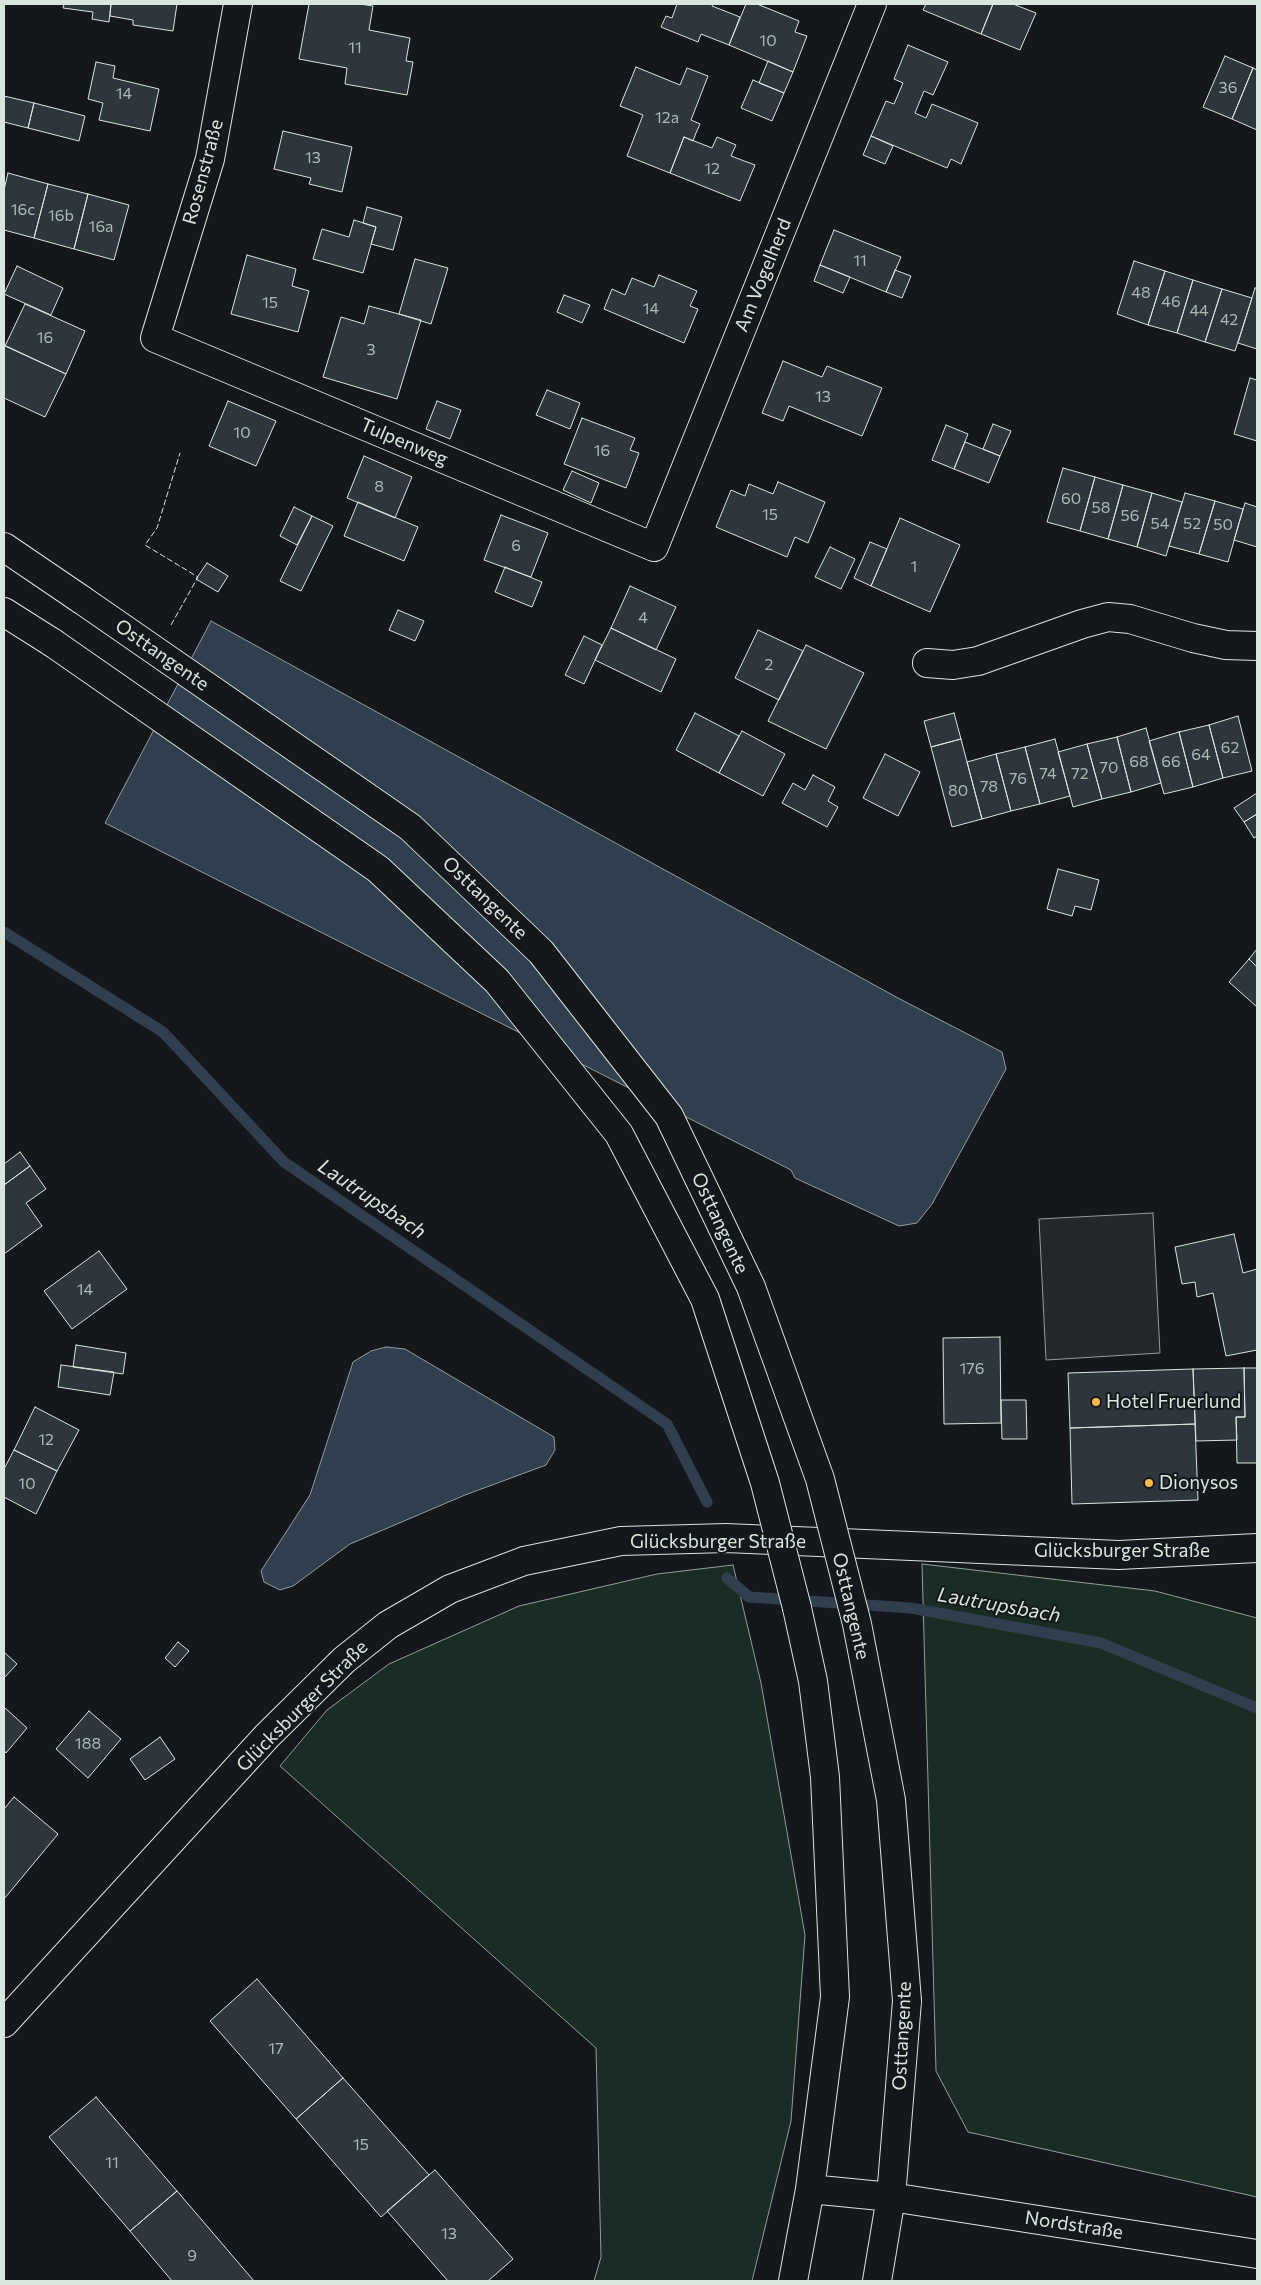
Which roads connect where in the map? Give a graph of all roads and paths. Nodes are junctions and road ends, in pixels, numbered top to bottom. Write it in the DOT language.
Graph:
graph roads {
  1 [pos="238,4"];
  2 [pos="872,4"];
  3 [pos="154,338"];
  4 [pos="4,546"];
  5 [pos="654,547"];
  6 [pos="4,612"];
  7 [pos="1257,646"];
  8 [pos="927,663"];
  9 [pos="1257,1548"];
  10 [pos="4,2023"];
  11 [pos="810,2189"];
  12 [pos="890,2197"];
  13 [pos="1257,2254"];
  14 [pos="793,2281"];
  15 [pos="877,2281"];
  1 -- 3 [label="main road, Rosenstraße"];
  2 -- 5 [label="main road, Am Vogelherd"];
  3 -- 5 [label="main road, Tulpenweg"];
  4 -- 12 [label="main road, Osttangente, bridge"];
  6 -- 11 [label="main road, bridge"];
  7 -- 8 [label="main road"];
  9 -- 10 [label="main road, Glücksburger Straße"];
  11 -- 12 [label="main road, Nordstraße"];
  11 -- 14 [label="main road"];
  12 -- 13 [label="main road, Nordstraße"];
  12 -- 15 [label="main road"];
}
